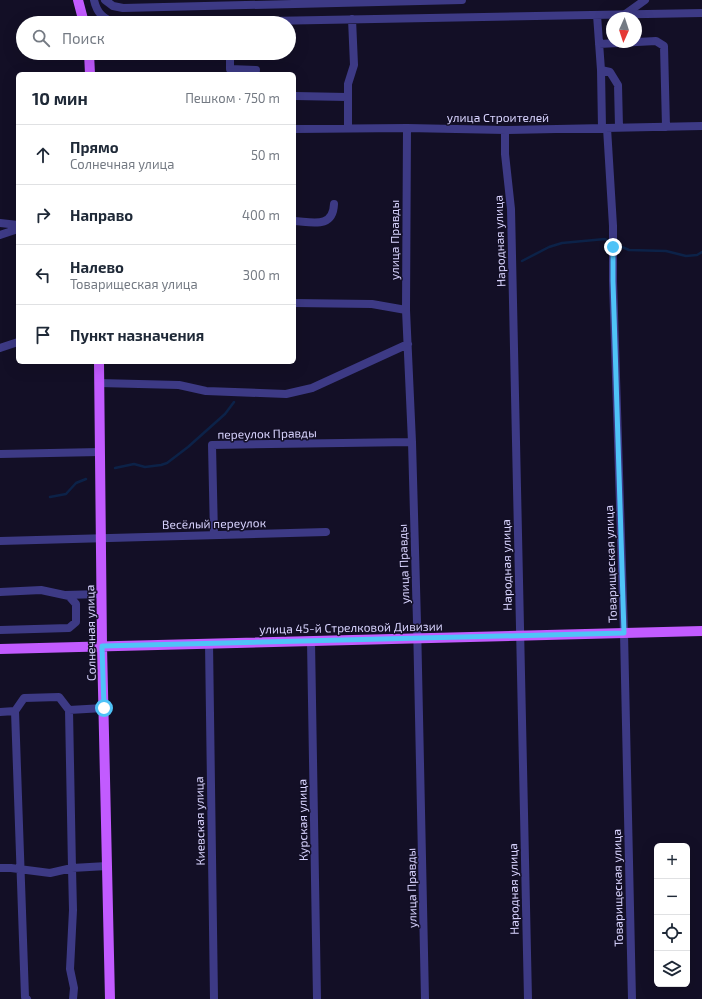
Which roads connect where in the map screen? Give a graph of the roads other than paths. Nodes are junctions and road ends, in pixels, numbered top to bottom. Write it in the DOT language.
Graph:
graph roads {
  1 [pos="78,0"];
  2 [pos="94,0"];
  3 [pos="105,0"];
  4 [pos="462,0"];
  5 [pos="645,0"];
  6 [pos="628,12"];
  7 [pos="702,13"];
  8 [pos="597,15"];
  9 [pos="606,15"];
  10 [pos="642,15"];
  11 [pos="82,16"];
  12 [pos="102,16"];
  13 [pos="352,19"];
  14 [pos="296,20"];
  15 [pos="599,44"];
  16 [pos="89,60"];
  17 [pos="230,60"];
  18 [pos="256,70"];
  19 [pos="601,70"];
  20 [pos="90,72"];
  21 [pos="296,96"];
  22 [pos="347,97"];
  23 [pos="702,126"];
  24 [pos="666,127"];
  25 [pos="348,128"];
  26 [pos="407,128"];
  27 [pos="605,128"];
  28 [pos="619,128"];
  29 [pos="296,130"];
  30 [pos="505,130"];
  31 [pos="334,204"];
  32 [pos="296,221"];
  33 [pos="0,223"];
  34 [pos="16,225"];
  35 [pos="16,230"];
  36 [pos="0,234"];
  37 [pos="296,303"];
  38 [pos="406,310"];
  39 [pos="16,343"];
  40 [pos="408,344"];
  41 [pos="0,348"];
  42 [pos="99,364"];
  43 [pos="99,383"];
  44 [pos="412,442"];
  45 [pos="100,452"];
  46 [pos="0,454"];
  47 [pos="326,532"];
  48 [pos="214,535"];
  49 [pos="102,537"];
  50 [pos="0,541"];
  51 [pos="0,592"];
  52 [pos="102,594"];
  53 [pos="62,595"];
  54 [pos="0,630"];
  55 [pos="702,631"];
  56 [pos="624,633"];
  57 [pos="520,636"];
  58 [pos="417,638"];
  59 [pos="311,641"];
  60 [pos="209,643"];
  61 [pos="102,646"];
  62 [pos="0,649"];
  63 [pos="104,708"];
  64 [pos="69,710"];
  65 [pos="15,711"];
  66 [pos="0,712"];
  67 [pos="107,866"];
  68 [pos="0,868"];
  69 [pos="72,868"];
  70 [pos="20,870"];
  71 [pos="27,999"];
  72 [pos="72,999"];
  73 [pos="110,999"];
  74 [pos="214,999"];
  75 [pos="317,999"];
  76 [pos="425,999"];
  77 [pos="528,999"];
  78 [pos="632,999"];
  1 -- 11 [label="main road"];
  2 -- 12 [label="street"];
  3 -- 4 [label="street"];
  5 -- 6 [label="street"];
  7 -- 10 [label="street"];
  8 -- 9 [label="street"];
  8 -- 13 [label="street"];
  8 -- 15 [label="street, Товарищеская улица"];
  13 -- 14 [label="street"];
  13 -- 22 [label="street"];
  15 -- 19 [label="street, Товарищеская улица"];
  15 -- 24 [label="street"];
  16 -- 20 [label="main road"];
  17 -- 18 [label="street"];
  19 -- 27 [label="street, Товарищеская улица"];
  19 -- 28 [label="street"];
  21 -- 22 [label="street"];
  22 -- 25 [label="street"];
  23 -- 24 [label="street, улица Строителей"];
  24 -- 28 [label="street, улица Строителей"];
  25 -- 26 [label="street, улица Строителей"];
  25 -- 29 [label="street, улица Строителей"];
  26 -- 30 [label="street, улица Строителей"];
  26 -- 38 [label="street, улица Правды"];
  27 -- 28 [label="street, улица Строителей"];
  27 -- 30 [label="street, улица Строителей"];
  27 -- 56 [label="street, Товарищеская улица"];
  30 -- 57 [label="street, Народная улица"];
  31 -- 32 [label="street"];
  33 -- 34 [label="street"];
  35 -- 36 [label="street"];
  37 -- 38 [label="street"];
  38 -- 40 [label="street, улица Правды"];
  39 -- 41 [label="street"];
  40 -- 43 [label="street"];
  40 -- 44 [label="street, улица Правды"];
  42 -- 43 [label="main road, Солнечная улица"];
  43 -- 45 [label="main road, Солнечная улица"];
  44 -- 48 [label="street, переулок Правды"];
  44 -- 58 [label="street, улица Правды"];
  45 -- 46 [label="street"];
  45 -- 49 [label="main road, Солнечная улица"];
  47 -- 48 [label="street, Весёлый переулок"];
  48 -- 49 [label="street, Весёлый переулок"];
  49 -- 50 [label="street, Весёлый переулок"];
  49 -- 52 [label="main road, Солнечная улица"];
  51 -- 53 [label="street"];
  52 -- 53 [label="street"];
  52 -- 61 [label="main road, Солнечная улица"];
  53 -- 54 [label="street"];
  55 -- 56 [label="main road, улица 45-й Стрелковой Дивизии"];
  56 -- 57 [label="main road, улица 45-й Стрелковой Дивизии"];
  56 -- 78 [label="street, Товарищеская улица"];
  57 -- 58 [label="main road, улица 45-й Стрелковой Дивизии"];
  57 -- 77 [label="street, Народная улица"];
  58 -- 59 [label="main road, улица 45-й Стрелковой Дивизии"];
  58 -- 76 [label="street, улица Правды"];
  59 -- 60 [label="main road, улица 45-й Стрелковой Дивизии"];
  59 -- 75 [label="street, Курская улица"];
  60 -- 61 [label="main road, улица 45-й Стрелковой Дивизии"];
  60 -- 74 [label="street, Киевская улица"];
  61 -- 62 [label="main road, улица 45-й Стрелковой Дивизии"];
  61 -- 63 [label="main road, Солнечная улица"];
  63 -- 64 [label="street"];
  63 -- 67 [label="main road, Солнечная улица"];
  64 -- 65 [label="street"];
  64 -- 69 [label="street"];
  65 -- 66 [label="street"];
  65 -- 70 [label="street"];
  67 -- 69 [label="street"];
  67 -- 73 [label="main road, Солнечная улица"];
  68 -- 70 [label="street"];
  69 -- 70 [label="street"];
  69 -- 72 [label="street"];
  70 -- 71 [label="street"];
}
